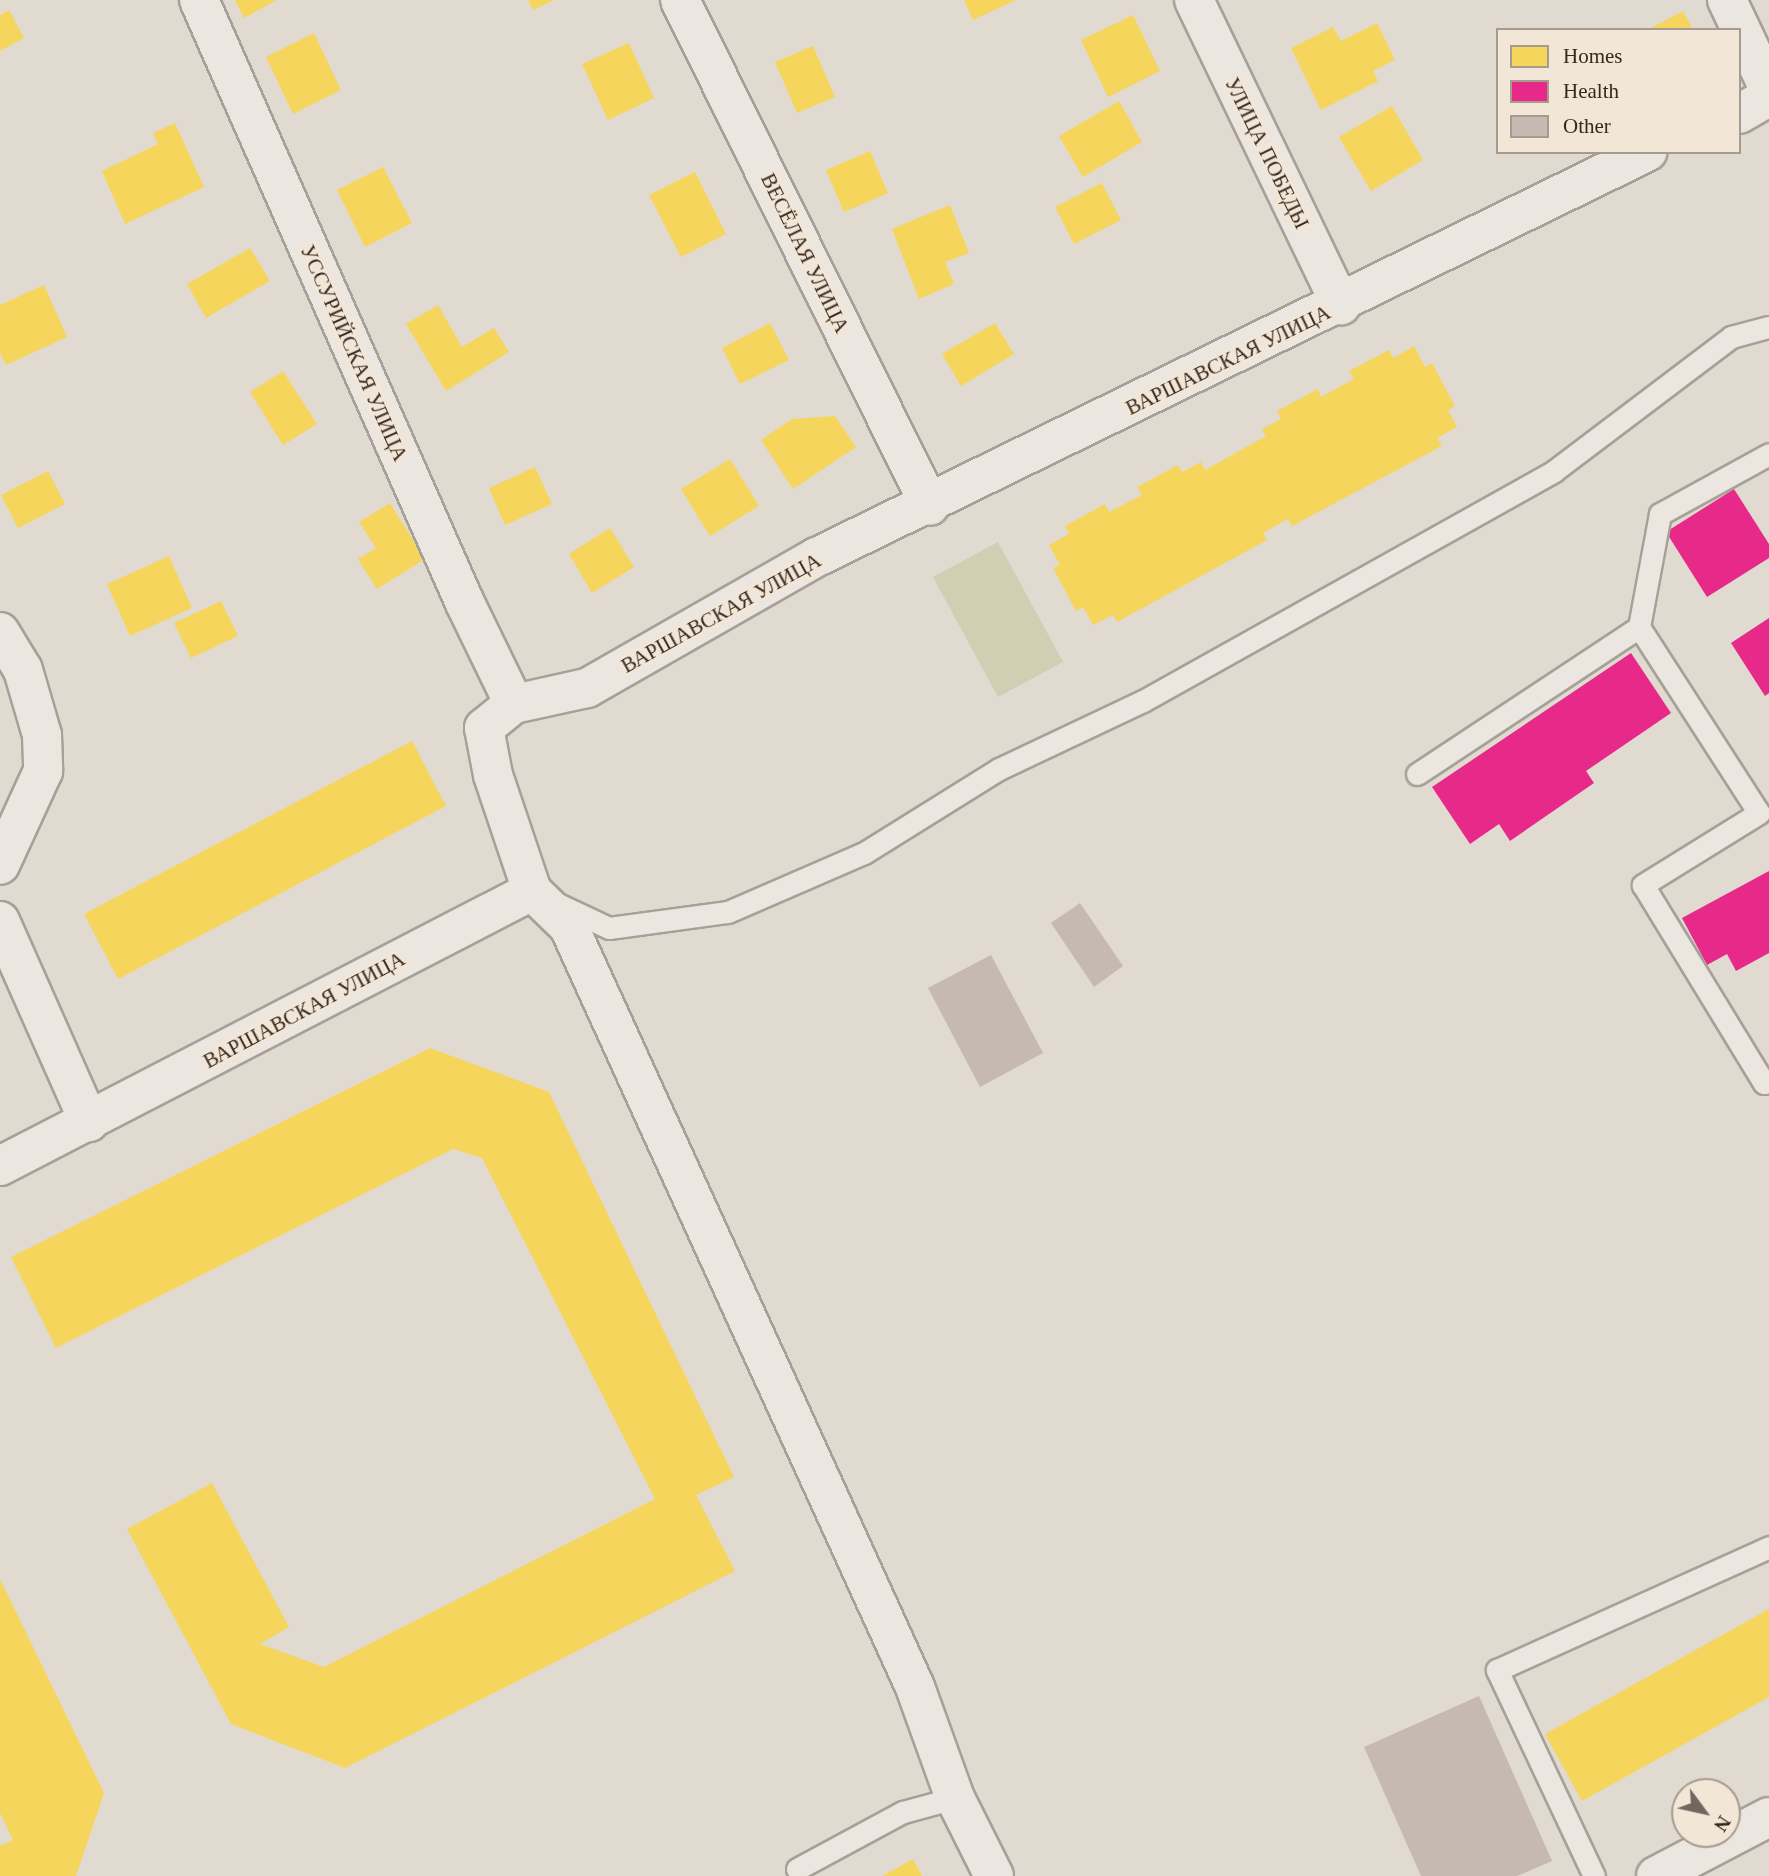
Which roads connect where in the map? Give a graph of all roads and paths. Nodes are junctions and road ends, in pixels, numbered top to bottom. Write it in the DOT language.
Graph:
graph roads {
  1 [pos="199,0"];
  2 [pos="680,0"];
  3 [pos="1194,0"];
  4 [pos="1727,0"];
  5 [pos="1740,28"];
  6 [pos="1741,30"];
  7 [pos="1769,89"];
  8 [pos="1769,97"];
  9 [pos="1741,113"];
  10 [pos="1643,154"];
  11 [pos="1341,305"];
  12 [pos="1769,327"];
  13 [pos="1769,454"];
  14 [pos="930,506"];
  15 [pos="1639,627"];
  16 [pos="0,632"];
  17 [pos="514,704"];
  18 [pos="1417,774"];
  19 [pos="1764,810"];
  20 [pos="0,865"];
  21 [pos="531,891"];
  22 [pos="0,922"];
  23 [pos="1769,1080"];
  24 [pos="89,1122"];
  25 [pos="0,1166"];
  26 [pos="1769,1547"];
  27 [pos="955,1798"];
  28 [pos="1769,1817"];
  29 [pos="797,1869"];
  30 [pos="994,1876"];
  31 [pos="1594,1876"];
  32 [pos="1656,1876"];
  1 -- 17 [label="street, УССУРИЙСКАЯ УЛИЦА"];
  2 -- 14 [label="street, ВЕСЁЛАЯ УЛИЦА"];
  3 -- 11 [label="street, УЛИЦА ПОБЕДЫ"];
  4 -- 5 [label="street"];
  6 -- 7 [label="street"];
  8 -- 9 [label="street"];
  10 -- 11 [label="street, ВАРШАВСКАЯ УЛИЦА"];
  11 -- 14 [label="street, ВАРШАВСКАЯ УЛИЦА"];
  12 -- 21 [label="lane"];
  13 -- 15 [label="lane"];
  14 -- 17 [label="street, ВАРШАВСКАЯ УЛИЦА"];
  15 -- 18 [label="lane"];
  15 -- 19 [label="lane"];
  16 -- 20 [label="street"];
  17 -- 21 [label="street, ВАРШАВСКАЯ УЛИЦА"];
  19 -- 23 [label="lane"];
  21 -- 24 [label="street, ВАРШАВСКАЯ УЛИЦА"];
  21 -- 27 [label="street"];
  22 -- 24 [label="street"];
  24 -- 25 [label="street, ВАРШАВСКАЯ УЛИЦА"];
  26 -- 31 [label="lane"];
  27 -- 29 [label="lane"];
  27 -- 30 [label="street"];
  28 -- 32 [label="street"];
}
